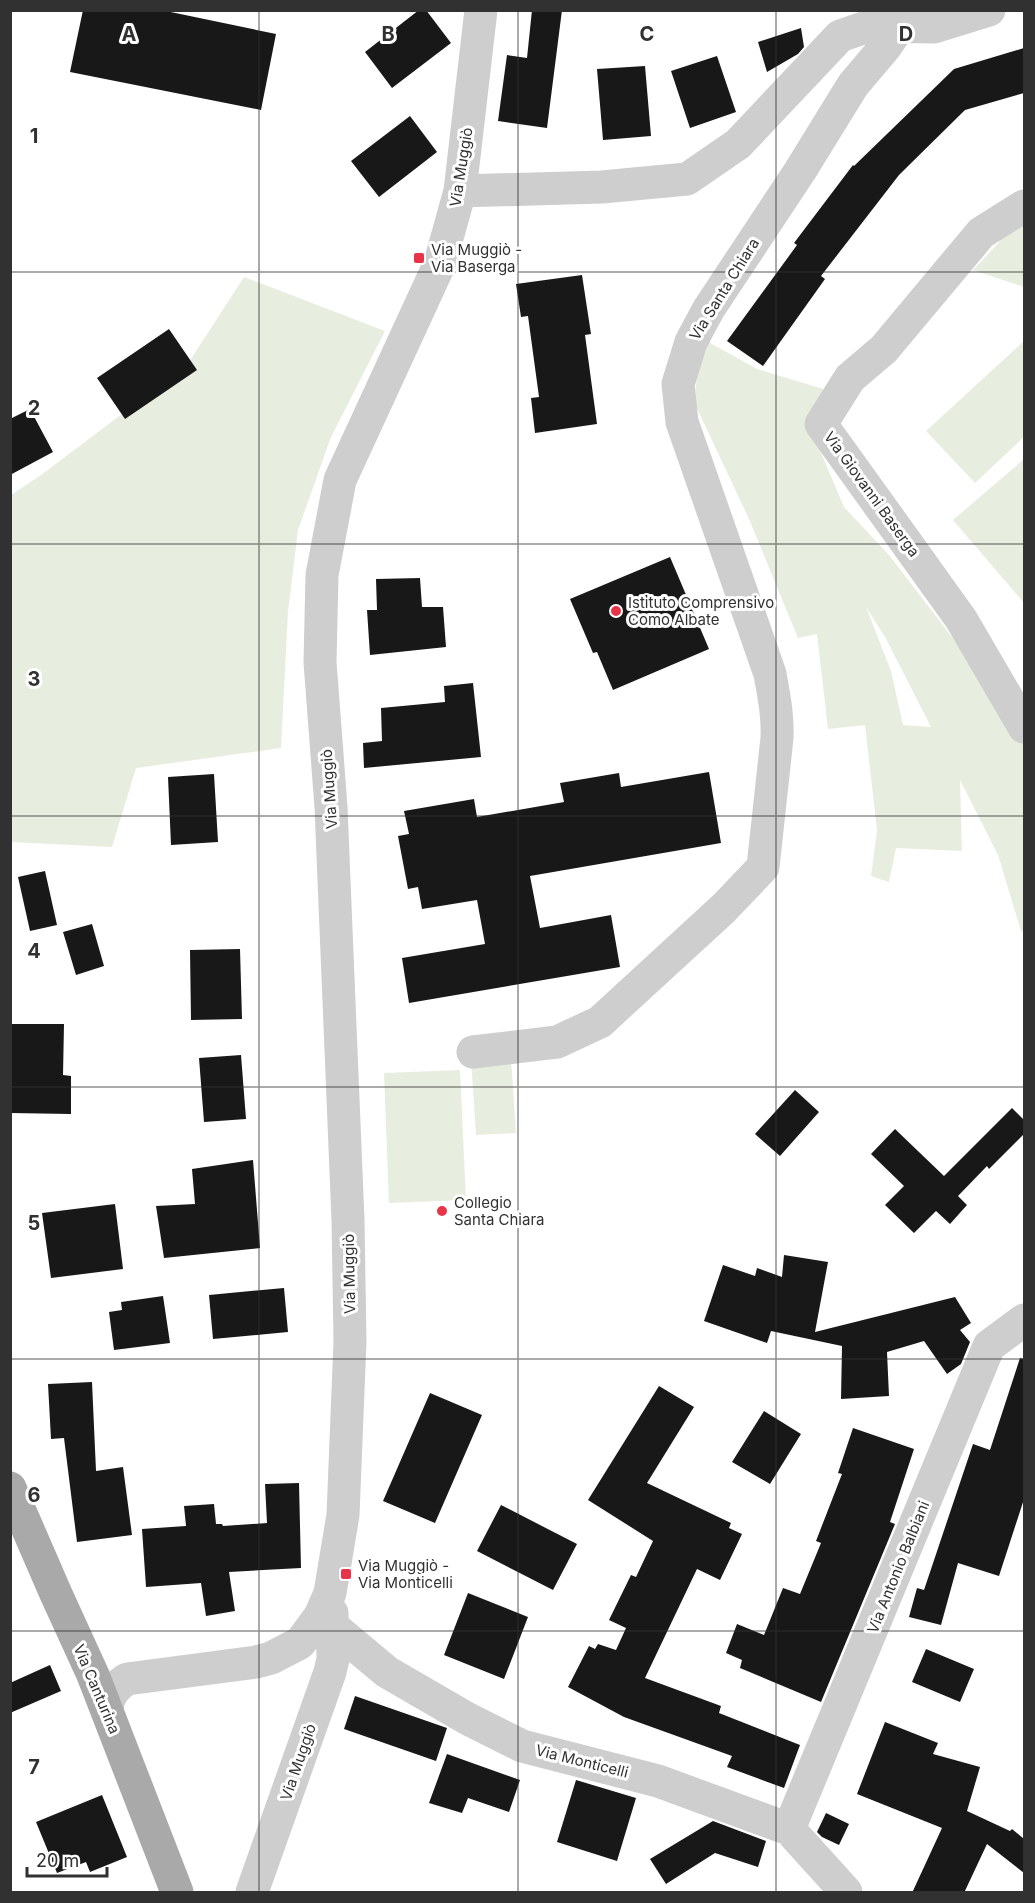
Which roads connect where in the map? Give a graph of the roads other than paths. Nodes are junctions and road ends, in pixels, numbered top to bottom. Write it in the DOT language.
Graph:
graph roads {
  1 [pos="481,10"];
  2 [pos="989,10"];
  3 [pos="897,19"];
  4 [pos="460,191"];
  5 [pos="1024,206"];
  6 [pos="1024,727"];
  7 [pos="473,1052"];
  8 [pos="1024,1320"];
  9 [pos="10,1488"];
  10 [pos="328,1612"];
  11 [pos="82,1652"];
  12 [pos="134,1678"];
  13 [pos="107,1710"];
  14 [pos="789,1829"];
  15 [pos="177,1893"];
  16 [pos="252,1893"];
  17 [pos="846,1893"];
  1 -- 4 [label="street, Via Muggiò"];
  2 -- 3 [label="street"];
  3 -- 4 [label="street"];
  3 -- 7 [label="street, Via Santa Chiara"];
  4 -- 10 [label="street, Via Muggiò"];
  5 -- 6 [label="street, Via Giovanni Baserga"];
  8 -- 14 [label="street, Via Antonio Balbiani"];
  9 -- 11 [label="main road, Via Canturina"];
  10 -- 12 [label="street, Via Muggiò"];
  10 -- 14 [label="street, Via Monticelli"];
  10 -- 16 [label="street, Via Muggiò"];
  11 -- 12 [label="street"];
  11 -- 13 [label="main road, Via Canturina"];
  12 -- 13 [label="street, Via Muggiò"];
  13 -- 15 [label="main road, Via Canturina"];
  14 -- 17 [label="street, Via Monticelli"];
}
